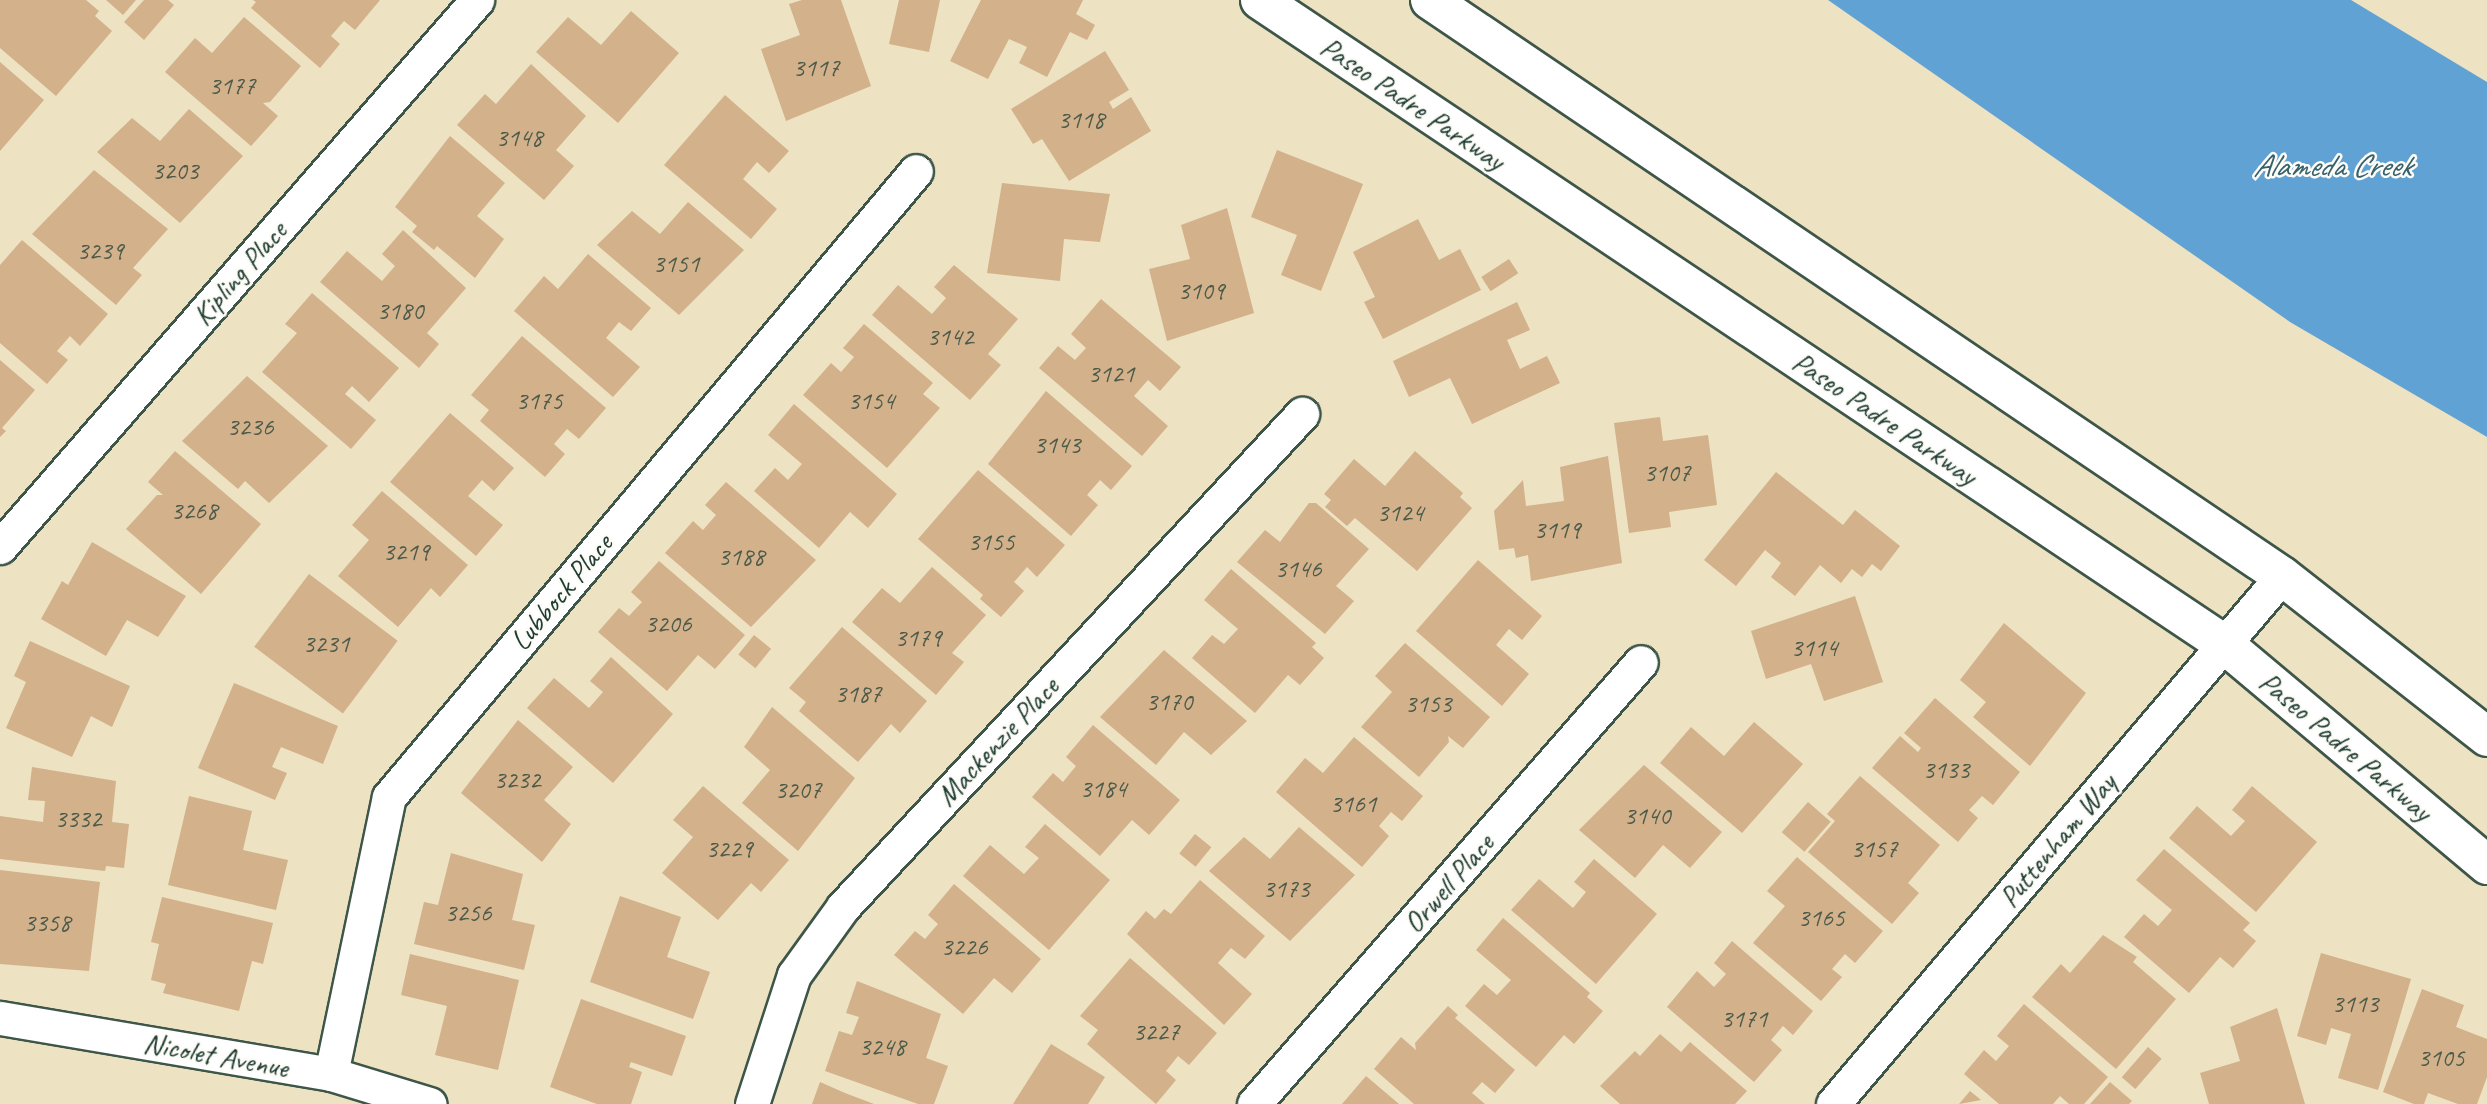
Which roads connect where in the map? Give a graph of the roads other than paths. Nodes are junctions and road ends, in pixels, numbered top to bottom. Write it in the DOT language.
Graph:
graph roads {
  1 [pos="477,0"];
  2 [pos="1260,0"];
  3 [pos="1430,0"];
  4 [pos="916,171"];
  5 [pos="1301,414"];
  6 [pos="0,547"];
  7 [pos="2282,576"];
  8 [pos="2224,644"];
  9 [pos="1641,663"];
  10 [pos="2487,737"];
  11 [pos="2487,865"];
  12 [pos="0,1018"];
  13 [pos="331,1074"];
  14 [pos="430,1104"];
  15 [pos="752,1104"];
  16 [pos="1254,1104"];
  17 [pos="1833,1104"];
  1 -- 6 [label="street, Kipling Place"];
  2 -- 8 [label="main road, Paseo Padre Parkway"];
  3 -- 7 [label="main road"];
  4 -- 13 [label="street, Lubbock Place"];
  5 -- 15 [label="street, Mackenzie Place"];
  7 -- 8 [label="street, Puttenham Way"];
  7 -- 10 [label="main road"];
  8 -- 11 [label="main road, Paseo Padre Parkway"];
  8 -- 17 [label="street, Puttenham Way"];
  9 -- 16 [label="street, Orwell Place"];
  12 -- 13 [label="street, Nicolet Avenue"];
  13 -- 14 [label="street, Nicolet Avenue"];
}
